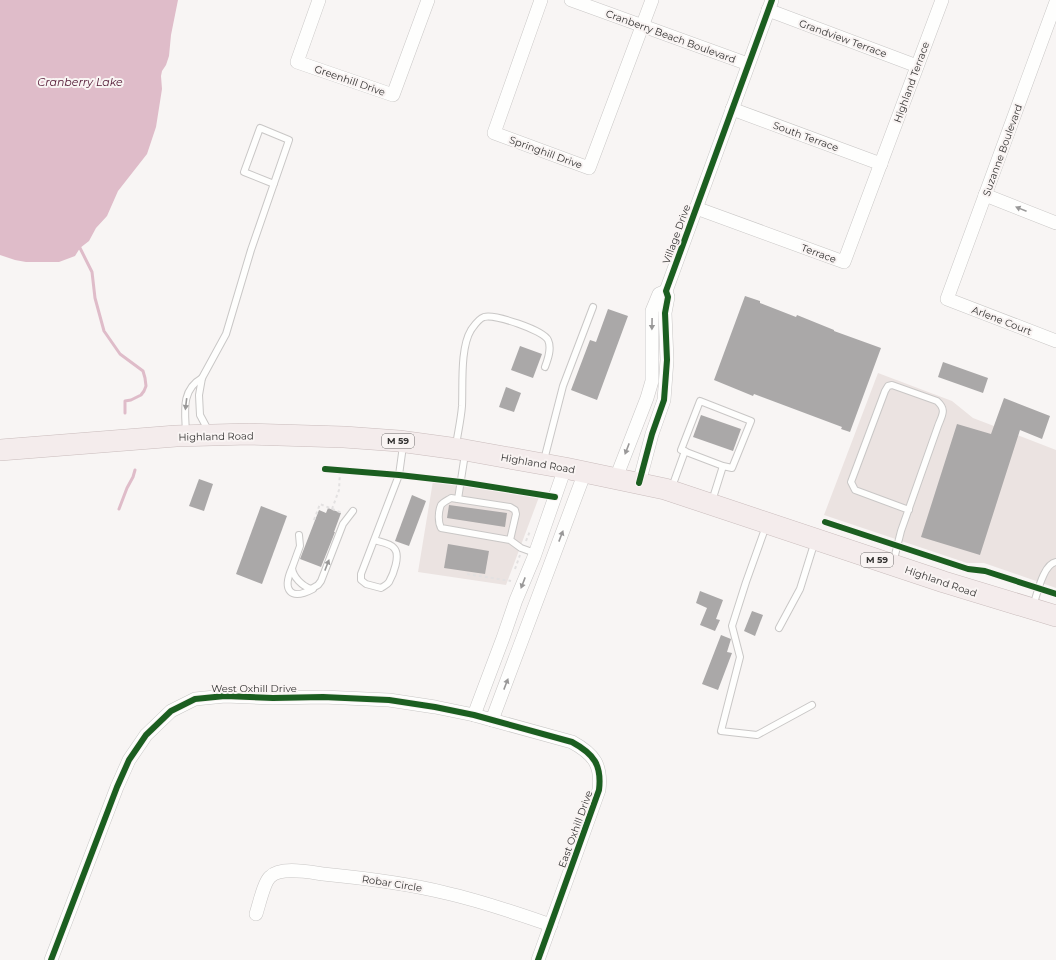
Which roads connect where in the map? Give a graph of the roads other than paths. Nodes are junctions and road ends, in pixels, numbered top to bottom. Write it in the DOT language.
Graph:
graph roads {
  1 [pos="318,0"];
  2 [pos="428,0"];
  3 [pos="541,0"];
  4 [pos="571,0"];
  5 [pos="652,0"];
  6 [pos="942,0"];
  7 [pos="1056,2"];
  8 [pos="770,5"];
  9 [pos="643,26"];
  10 [pos="748,64"];
  11 [pos="917,66"];
  12 [pos="732,109"];
  13 [pos="881,164"];
  14 [pos="274,184"];
  15 [pos="985,195"];
  16 [pos="696,208"];
  17 [pos="1056,223"];
  18 [pos="666,291"];
  19 [pos="947,299"];
  20 [pos="593,307"];
  21 [pos="1056,341"];
  22 [pos="545,367"];
  23 [pos="202,378"];
  24 [pos="211,435"];
  25 [pos="187,436"];
  26 [pos="404,442"];
  27 [pos="0,450"];
  28 [pos="460,450"];
  29 [pos="685,451"];
  30 [pos="543,464"];
  31 [pos="723,466"];
  32 [pos="575,470"];
  33 [pos="616,478"];
  34 [pos="639,483"];
  35 [pos="671,491"];
  36 [pos="458,499"];
  37 [pos="711,504"];
  38 [pos="909,510"];
  39 [pos="353,511"];
  40 [pos="767,522"];
  41 [pos="299,535"];
  42 [pos="374,540"];
  43 [pos="510,540"];
  44 [pos="816,540"];
  45 [pos="534,555"];
  46 [pos="551,562"];
  47 [pos="1056,562"];
  48 [pos="893,564"];
  49 [pos="292,568"];
  50 [pos="315,588"];
  51 [pos="516,600"];
  52 [pos="534,606"];
  53 [pos="1032,610"];
  54 [pos="1056,616"];
  55 [pos="779,628"];
  56 [pos="812,706"];
  57 [pos="474,715"];
  58 [pos="492,720"];
  59 [pos="256,914"];
  60 [pos="551,925"];
  61 [pos="51,960"];
  62 [pos="538,960"];
  1 -- 2 [label="street, Greenhill Drive"];
  3 -- 9 [label="street, Springhill Drive"];
  4 -- 9 [label="street, Cranberry Beach Boulevard"];
  5 -- 9 [label="street"];
  6 -- 11 [label="street, Highland Terrace"];
  7 -- 15 [label="street, Suzanne Boulevard"];
  8 -- 10 [label="street, Village Drive"];
  8 -- 11 [label="street, Grandview Terrace"];
  9 -- 10 [label="street, Cranberry Beach Boulevard"];
  10 -- 12 [label="street, Village Drive"];
  11 -- 13 [label="street, Highland Terrace"];
  12 -- 13 [label="street, South Terrace"];
  12 -- 16 [label="street, Village Drive"];
  13 -- 16 [label="street, Terrace"];
  14 -- 14 [label="lane"];
  14 -- 23 [label="lane"];
  17 -- 15 [label="street, one-way"];
  15 -- 19 [label="street, Suzanne Boulevard"];
  16 -- 18 [label="street, Village Drive"];
  18 -- 33 [label="street, Village Drive, one-way"];
  18 -- 34 [label="street, Village Drive"];
  19 -- 21 [label="street, Arlene Court"];
  20 -- 30 [label="lane"];
  22 -- 28 [label="lane"];
  23 -- 24 [label="lane"];
  23 -- 25 [label="lane, one-way"];
  24 -- 25 [label="highway, Highland Road / M 59"];
  24 -- 26 [label="highway, Highland Road / M 59"];
  25 -- 27 [label="highway, Highland Road / M 59"];
  26 -- 28 [label="highway, Highland Road / M 59"];
  26 -- 42 [label="lane"];
  28 -- 30 [label="highway, Highland Road / M 59"];
  28 -- 36 [label="lane"];
  29 -- 31 [label="lane"];
  29 -- 31 [label="lane"];
  29 -- 35 [label="lane"];
  30 -- 32 [label="highway, Highland Road / M 59"];
  31 -- 37 [label="lane"];
  32 -- 33 [label="highway, Highland Road / M 59"];
  32 -- 45 [label="street"];
  46 -- 32 [label="street, one-way"];
  33 -- 34 [label="highway, Highland Road / M 59"];
  34 -- 35 [label="highway, Highland Road / M 59"];
  35 -- 37 [label="highway, Highland Road / M 59"];
  36 -- 43 [label="lane"];
  36 -- 43 [label="lane"];
  37 -- 40 [label="highway, Highland Road / M 59"];
  38 -- 38 [label="lane"];
  38 -- 48 [label="lane"];
  50 -- 39 [label="lane, one-way"];
  40 -- 44 [label="highway, Highland Road / M 59"];
  40 -- 56 [label="lane"];
  41 -- 49 [label="lane"];
  42 -- 42 [label="lane"];
  43 -- 45 [label="lane"];
  44 -- 48 [label="highway, Highland Road / M 59"];
  44 -- 55 [label="lane"];
  45 -- 46 [label="street"];
  45 -- 51 [label="street, one-way"];
  46 -- 52 [label="street"];
  47 -- 53 [label="lane"];
  48 -- 53 [label="highway, Highland Road / M 59"];
  49 -- 50 [label="lane"];
  49 -- 50 [label="lane"];
  51 -- 52 [label="street"];
  51 -- 57 [label="street"];
  58 -- 52 [label="street, one-way"];
  53 -- 54 [label="highway, Highland Road / M 59"];
  57 -- 58 [label="street, East Oxhill Drive"];
  57 -- 61 [label="street, West Oxhill Drive"];
  58 -- 60 [label="street, East Oxhill Drive"];
  59 -- 60 [label="street, Robar Circle"];
  60 -- 62 [label="street, East Oxhill Drive"];
}
